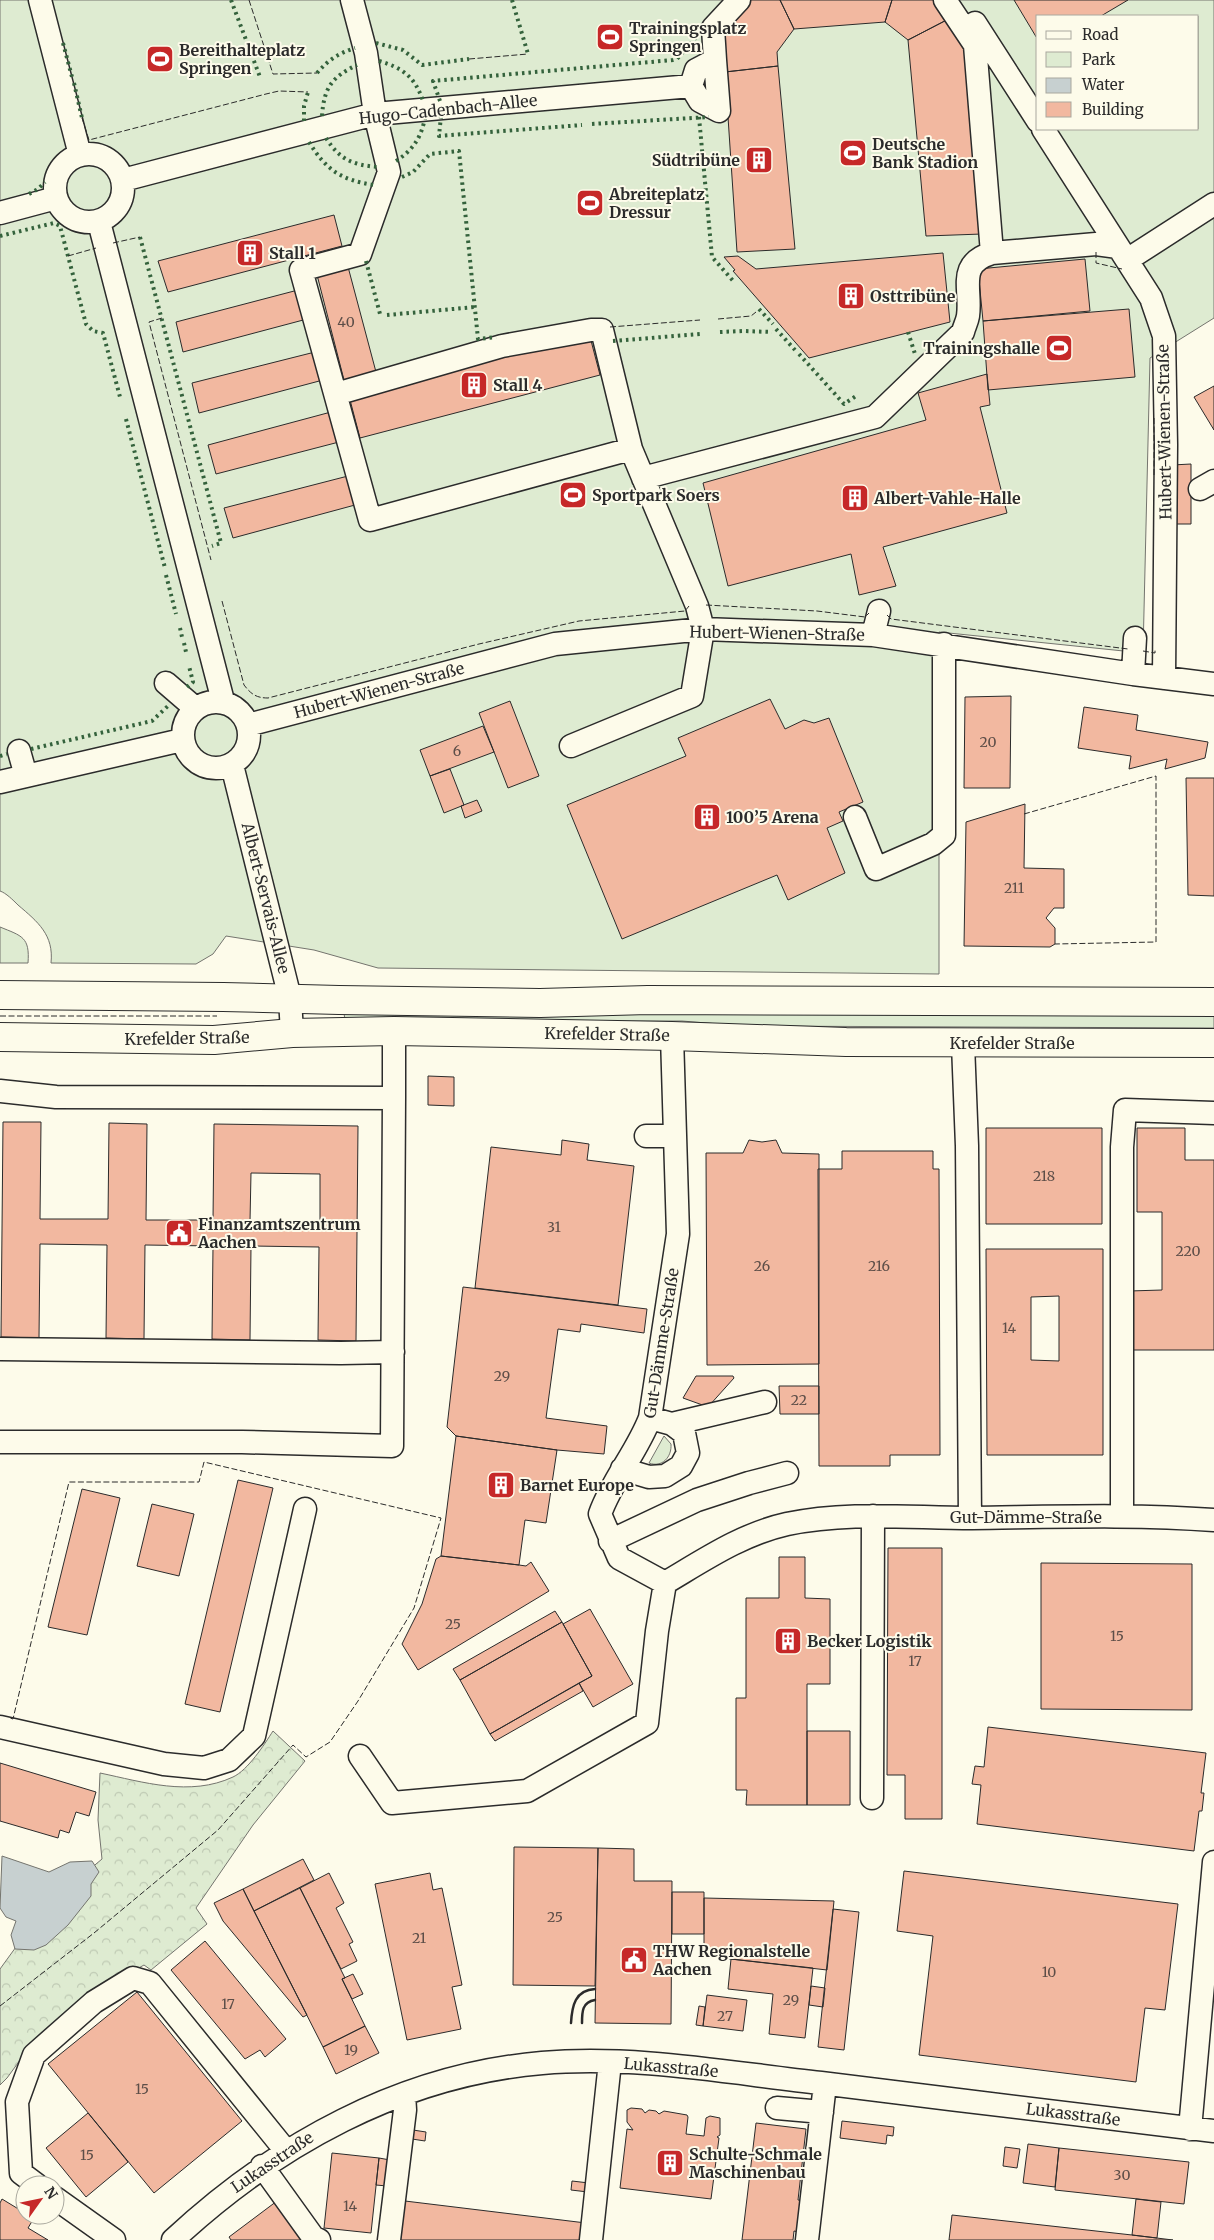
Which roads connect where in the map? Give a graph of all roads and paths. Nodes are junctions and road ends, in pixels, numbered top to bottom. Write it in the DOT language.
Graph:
graph roads {
  1 [pos="40,0"];
  2 [pos="352,0"];
  3 [pos="739,0"];
  4 [pos="945,0"];
  5 [pos="961,0"];
  6 [pos="715,60"];
  7 [pos="691,86"];
  8 [pos="375,114"];
  9 [pos="1036,118"];
  10 [pos="1044,130"];
  11 [pos="80,155"];
  12 [pos="123,180"];
  13 [pos="56,198"];
  14 [pos="1214,204"];
  15 [pos="0,213"];
  16 [pos="99,222"];
  17 [pos="992,253"];
  18 [pos="1123,254"];
  19 [pos="336,394"];
  20 [pos="631,449"];
  21 [pos="644,478"];
  22 [pos="878,611"];
  23 [pos="703,628"];
  24 [pos="873,635"];
  25 [pos="1136,638"];
  26 [pos="944,644"];
  27 [pos="1133,674"];
  28 [pos="1164,678"];
  29 [pos="166,682"];
  30 [pos="1214,684"];
  31 [pos="222,701"];
  32 [pos="195,708"];
  33 [pos="248,725"];
  34 [pos="182,740"];
  35 [pos="571,746"];
  36 [pos="19,751"];
  37 [pos="232,765"];
  38 [pos="26,776"];
  39 [pos="0,782"];
  40 [pos="855,817"];
  41 [pos="0,995"];
  42 [pos="290,998"];
  43 [pos="1214,1002"];
  44 [pos="394,1031"];
  45 [pos="292,1033"];
  46 [pos="672,1036"];
  47 [pos="0,1038"];
  48 [pos="1214,1043"];
  49 [pos="963,1044"];
  50 [pos="0,1092"];
  51 [pos="394,1098"];
  52 [pos="1214,1113"];
  53 [pos="646,1136"];
  54 [pos="675,1136"];
  55 [pos="0,1350"];
  56 [pos="393,1352"];
  57 [pos="765,1402"];
  58 [pos="650,1418"];
  59 [pos="672,1424"];
  60 [pos="0,1442"];
  61 [pos="622,1469"];
  62 [pos="787,1473"];
  63 [pos="305,1509"];
  64 [pos="873,1516"];
  65 [pos="1122,1516"];
  66 [pos="970,1518"];
  67 [pos="1214,1520"];
  68 [pos="610,1541"];
  69 [pos="665,1583"];
  70 [pos="0,1727"];
  71 [pos="360,1756"];
  72 [pos="872,1798"];
  73 [pos="1214,1862"];
  74 [pos="610,2062"];
  75 [pos="825,2084"];
  76 [pos="404,2094"];
  77 [pos="777,2108"];
  78 [pos="822,2112"];
  79 [pos="1190,2128"];
  80 [pos="1214,2131"];
  81 [pos="286,2151"];
  82 [pos="262,2166"];
  83 [pos="24,2175"];
  84 [pos="65,2205"];
  85 [pos="114,2240"];
  86 [pos="173,2240"];
  87 [pos="319,2240"];
  88 [pos="389,2240"];
  89 [pos="591,2240"];
  90 [pos="807,2240"];
  1 -- 11 [label="street"];
  2 -- 8 [label="street"];
  3 -- 6 [label="street"];
  4 -- 17 [label="street"];
  5 -- 9 [label="street"];
  6 -- 7 [label="street"];
  6 -- 7 [label="street"];
  7 -- 8 [label="street, Hugo-Cadenbach-Allee"];
  8 -- 12 [label="street, Hugo-Cadenbach-Allee"];
  8 -- 19 [label="street"];
  10 -- 18 [label="street, Hubert-Wienen-Straße"];
  11 -- 12 [label="street"];
  11 -- 13 [label="street"];
  12 -- 16 [label="street"];
  13 -- 15 [label="street"];
  13 -- 16 [label="street"];
  14 -- 18 [label="street"];
  16 -- 31 [label="street"];
  17 -- 18 [label="street"];
  17 -- 21 [label="street"];
  18 -- 28 [label="street, Hubert-Wienen-Straße"];
  19 -- 20 [label="street"];
  19 -- 20 [label="street"];
  20 -- 21 [label="street"];
  21 -- 23 [label="street"];
  22 -- 24 [label="street"];
  23 -- 24 [label="street, Hubert-Wienen-Straße"];
  23 -- 33 [label="street, Hubert-Wienen-Straße"];
  23 -- 35 [label="street"];
  24 -- 26 [label="street, Hubert-Wienen-Straße"];
  25 -- 27 [label="street"];
  26 -- 27 [label="street, Hubert-Wienen-Straße"];
  26 -- 40 [label="street"];
  27 -- 28 [label="street, Hubert-Wienen-Straße"];
  28 -- 30 [label="street, Hubert-Wienen-Straße"];
  29 -- 32 [label="street"];
  31 -- 32 [label="street"];
  31 -- 33 [label="street"];
  32 -- 34 [label="street"];
  33 -- 37 [label="street"];
  34 -- 37 [label="street"];
  34 -- 38 [label="street"];
  36 -- 38 [label="street"];
  37 -- 42 [label="street, Albert-Servais-Allee"];
  38 -- 39 [label="street"];
  41 -- 42 [label="main road, Krefelder Straße"];
  42 -- 43 [label="main road, Krefelder Straße"];
  42 -- 45 [label="street, Albert-Servais-Allee"];
  44 -- 45 [label="main road, Krefelder Straße"];
  44 -- 46 [label="main road, Krefelder Straße"];
  44 -- 51 [label="street"];
  45 -- 47 [label="main road, Krefelder Straße"];
  46 -- 49 [label="main road, Krefelder Straße"];
  46 -- 54 [label="street, Gut-Dämme-Straße"];
  48 -- 49 [label="main road, Krefelder Straße"];
  49 -- 66 [label="street"];
  50 -- 51 [label="street"];
  51 -- 56 [label="street"];
  52 -- 65 [label="street"];
  53 -- 54 [label="street"];
  54 -- 58 [label="street, Gut-Dämme-Straße"];
  55 -- 56 [label="street"];
  56 -- 60 [label="street"];
  57 -- 59 [label="street"];
  58 -- 59 [label="street"];
  58 -- 61 [label="street, Gut-Dämme-Straße"];
  59 -- 61 [label="street"];
  61 -- 68 [label="street, Gut-Dämme-Straße"];
  62 -- 68 [label="street"];
  63 -- 70 [label="street"];
  64 -- 66 [label="street, Gut-Dämme-Straße"];
  64 -- 69 [label="street, Gut-Dämme-Straße"];
  64 -- 72 [label="street"];
  65 -- 66 [label="street, Gut-Dämme-Straße"];
  65 -- 67 [label="street, Gut-Dämme-Straße"];
  68 -- 69 [label="street, Gut-Dämme-Straße"];
  69 -- 71 [label="street"];
  73 -- 79 [label="street"];
  74 -- 75 [label="street, Lukasstraße"];
  74 -- 76 [label="street, Lukasstraße"];
  74 -- 89 [label="street"];
  75 -- 78 [label="street"];
  75 -- 79 [label="street, Lukasstraße"];
  76 -- 81 [label="street, Lukasstraße"];
  76 -- 88 [label="street"];
  77 -- 78 [label="street"];
  78 -- 90 [label="street"];
  79 -- 80 [label="street, Lukasstraße"];
  81 -- 82 [label="street, Lukasstraße"];
  81 -- 83 [label="street"];
  82 -- 86 [label="street, Lukasstraße"];
  82 -- 87 [label="street"];
  84 -- 85 [label="street"];
}
